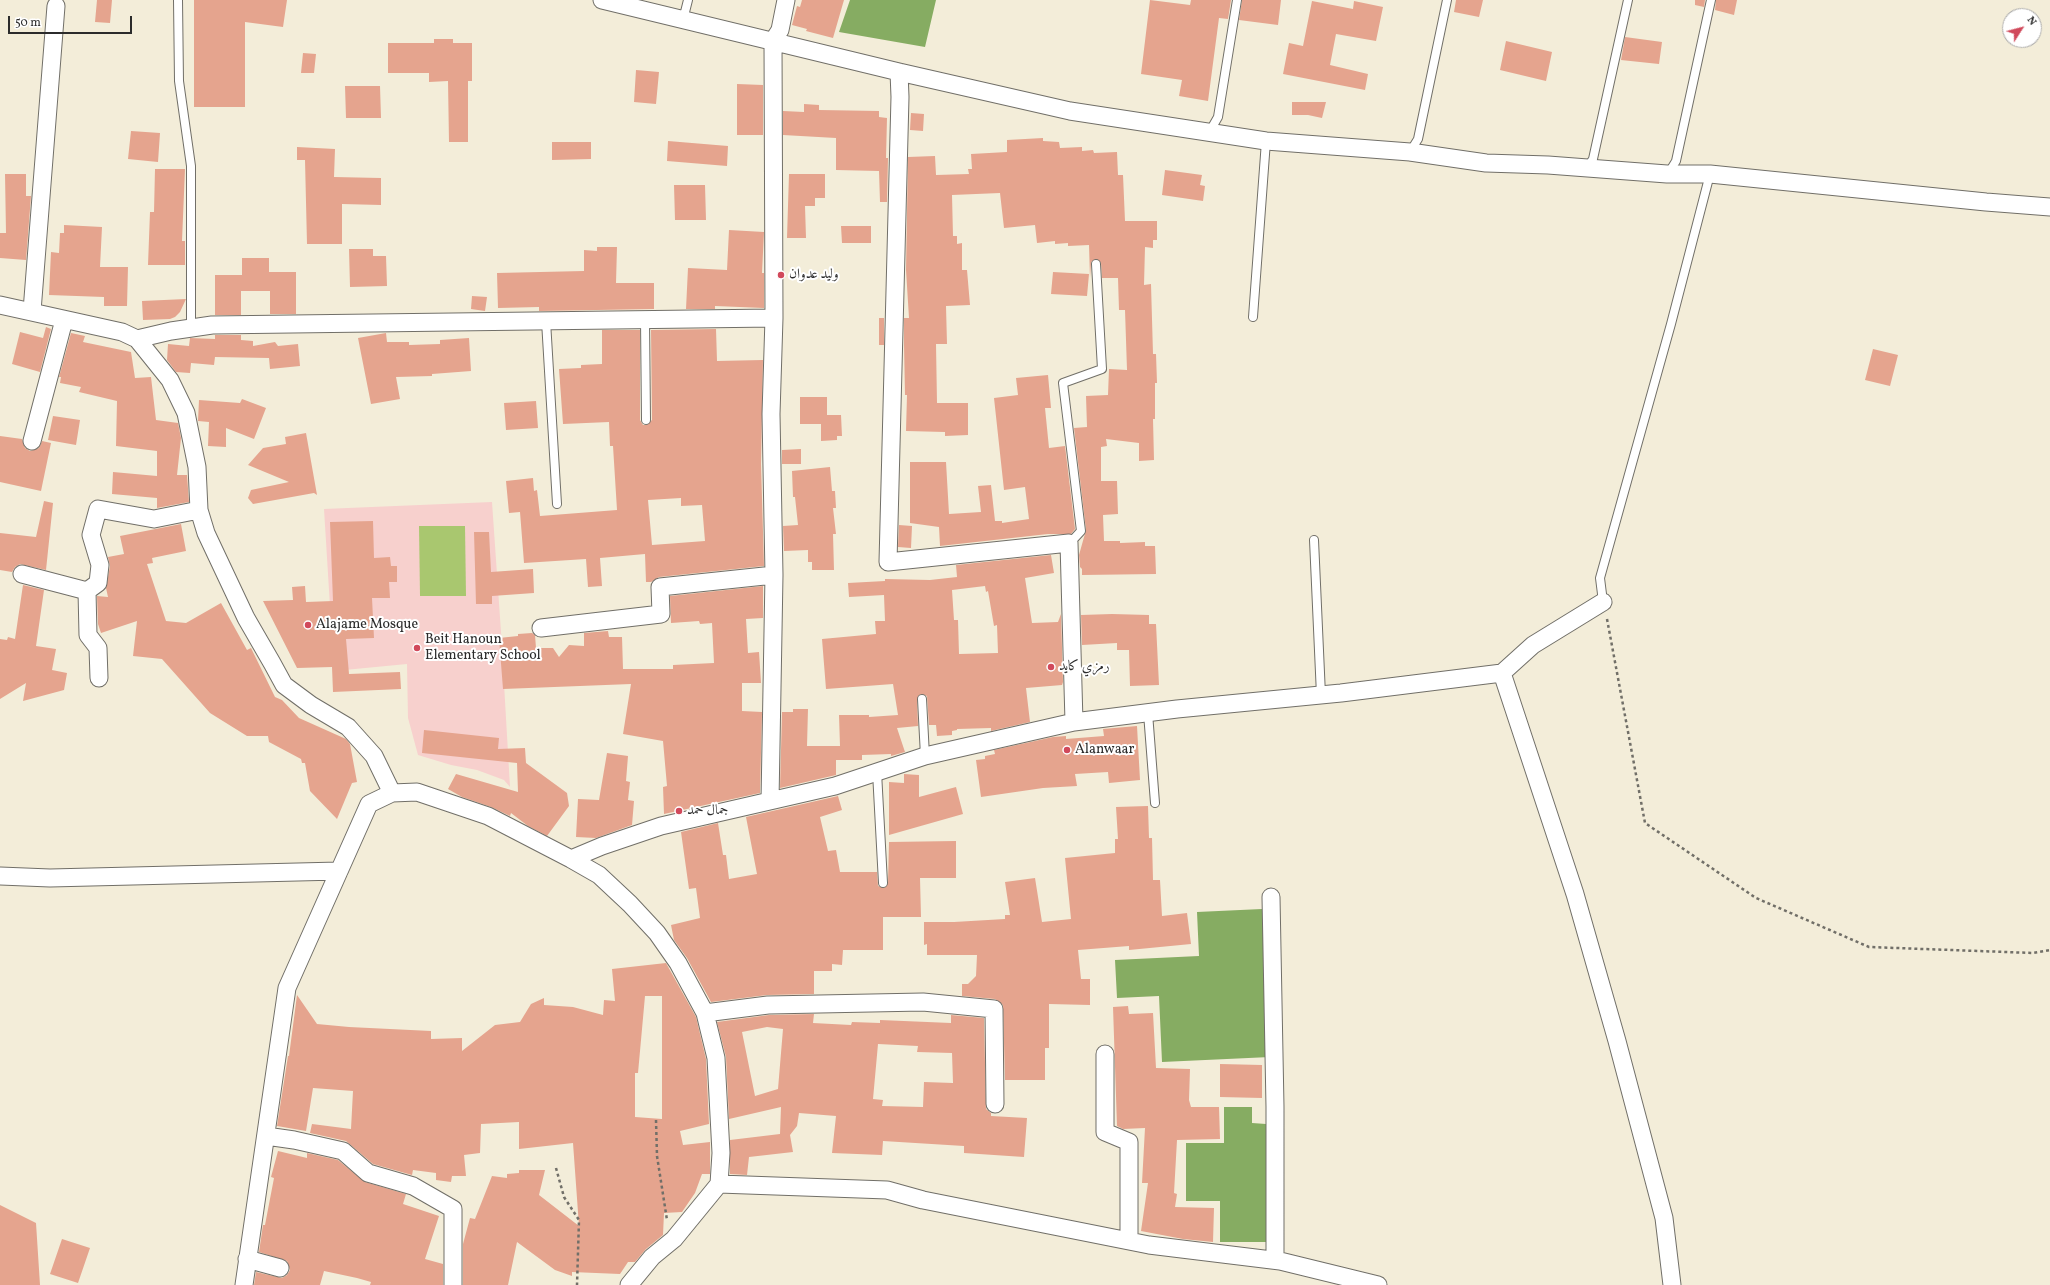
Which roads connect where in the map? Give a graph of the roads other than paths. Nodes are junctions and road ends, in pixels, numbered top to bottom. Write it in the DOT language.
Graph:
graph roads {
  1 [pos="178,0"];
  2 [pos="602,0"];
  3 [pos="688,0"];
  4 [pos="786,0"];
  5 [pos="1237,0"];
  6 [pos="1447,0"];
  7 [pos="1628,0"];
  8 [pos="1711,0"];
  9 [pos="56,6"];
  10 [pos="679,18"];
  11 [pos="773,41"];
  12 [pos="899,72"];
  13 [pos="1210,131"];
  14 [pos="1266,141"];
  15 [pos="1410,152"];
  16 [pos="1586,168"];
  17 [pos="1667,174"];
  18 [pos="1710,174"];
  19 [pos="2050,207"];
  20 [pos="1096,264"];
  21 [pos="0,305"];
  22 [pos="32,311"];
  23 [pos="1253,317"];
  24 [pos="774,318"];
  25 [pos="64,320"];
  26 [pos="645,320"];
  27 [pos="546,321"];
  28 [pos="191,328"];
  29 [pos="137,339"];
  30 [pos="646,420"];
  31 [pos="32,441"];
  32 [pos="557,504"];
  33 [pos="199,510"];
  34 [pos="1314,540"];
  35 [pos="1069,544"];
  36 [pos="22,574"];
  37 [pos="774,575"];
  38 [pos="87,590"];
  39 [pos="1597,606"];
  40 [pos="541,628"];
  41 [pos="1502,674"];
  42 [pos="99,678"];
  43 [pos="1321,695"];
  44 [pos="922,699"];
  45 [pos="1148,713"];
  46 [pos="1074,722"];
  47 [pos="926,756"];
  48 [pos="877,772"];
  49 [pos="392,793"];
  50 [pos="770,801"];
  51 [pos="1155,803"];
  52 [pos="571,859"];
  53 [pos="339,870"];
  54 [pos="0,876"];
  55 [pos="883,883"];
  56 [pos="1271,897"];
  57 [pos="705,1013"];
  58 [pos="1105,1054"];
  59 [pos="995,1104"];
  60 [pos="266,1136"];
  61 [pos="719,1184"];
  62 [pos="1129,1241"];
  63 [pos="247,1259"];
  64 [pos="1275,1260"];
  65 [pos="280,1268"];
  66 [pos="244,1285"];
  67 [pos="453,1285"];
  68 [pos="629,1285"];
  69 [pos="1378,1285"];
  70 [pos="1672,1285"];
  1 -- 28 [label="lane"];
  2 -- 10 [label="street"];
  3 -- 10 [label="lane"];
  4 -- 11 [label="street"];
  5 -- 13 [label="lane"];
  6 -- 15 [label="lane"];
  7 -- 16 [label="lane"];
  8 -- 17 [label="lane"];
  9 -- 22 [label="street"];
  10 -- 11 [label="street"];
  11 -- 12 [label="street"];
  11 -- 24 [label="street"];
  12 -- 13 [label="street"];
  12 -- 35 [label="street"];
  13 -- 14 [label="street"];
  14 -- 15 [label="street"];
  14 -- 23 [label="lane"];
  15 -- 16 [label="street"];
  16 -- 17 [label="street"];
  17 -- 18 [label="street"];
  18 -- 19 [label="street"];
  18 -- 39 [label="lane"];
  20 -- 35 [label="lane"];
  21 -- 22 [label="street"];
  22 -- 25 [label="street"];
  24 -- 26 [label="street"];
  24 -- 37 [label="street"];
  25 -- 29 [label="street"];
  25 -- 31 [label="street"];
  26 -- 27 [label="street"];
  26 -- 30 [label="lane"];
  27 -- 28 [label="street"];
  27 -- 32 [label="lane"];
  28 -- 29 [label="street"];
  29 -- 33 [label="street"];
  33 -- 38 [label="street"];
  33 -- 49 [label="street"];
  34 -- 43 [label="lane"];
  35 -- 46 [label="street"];
  36 -- 38 [label="street"];
  37 -- 40 [label="street"];
  37 -- 50 [label="street"];
  38 -- 42 [label="street"];
  39 -- 41 [label="street"];
  41 -- 43 [label="street"];
  41 -- 70 [label="street"];
  43 -- 45 [label="street"];
  44 -- 47 [label="lane"];
  45 -- 46 [label="street"];
  45 -- 51 [label="lane"];
  46 -- 47 [label="street"];
  47 -- 48 [label="street"];
  48 -- 50 [label="street"];
  48 -- 55 [label="lane"];
  49 -- 52 [label="street"];
  49 -- 53 [label="street"];
  50 -- 52 [label="street"];
  52 -- 57 [label="street"];
  53 -- 54 [label="street"];
  53 -- 60 [label="street"];
  56 -- 64 [label="street"];
  57 -- 59 [label="street"];
  57 -- 61 [label="street"];
  58 -- 62 [label="street"];
  60 -- 63 [label="street"];
  60 -- 67 [label="street"];
  61 -- 62 [label="street"];
  61 -- 68 [label="street"];
  62 -- 64 [label="street"];
  63 -- 65 [label="street"];
  63 -- 66 [label="street"];
  64 -- 69 [label="street"];
}
